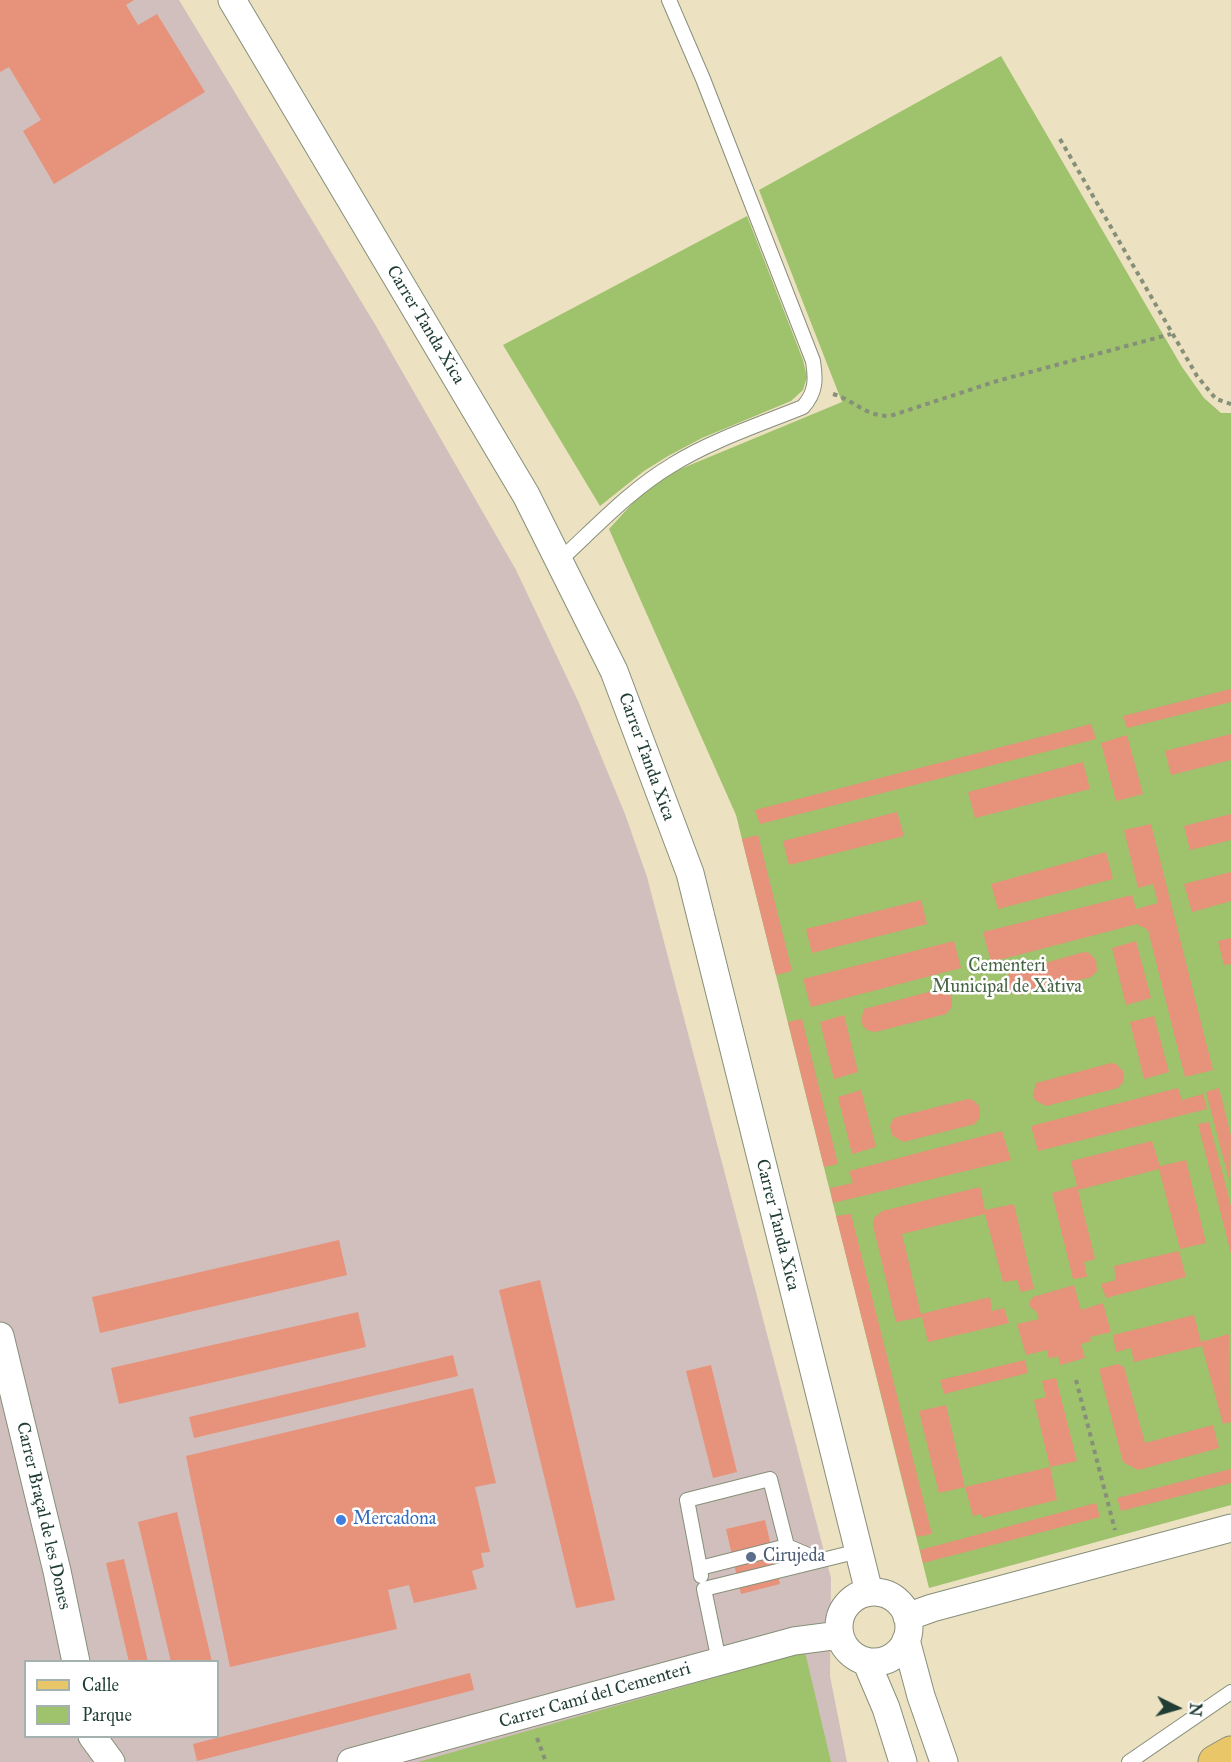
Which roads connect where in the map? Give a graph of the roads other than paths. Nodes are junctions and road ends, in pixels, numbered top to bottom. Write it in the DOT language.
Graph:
graph roads {
  1 [pos="232,0"];
  2 [pos="669,0"];
  3 [pos="560,561"];
  4 [pos="0,1336"];
  5 [pos="1231,1528"];
  6 [pos="787,1546"];
  7 [pos="859,1551"];
  8 [pos="820,1560"];
  9 [pos="700,1568"];
  10 [pos="704,1589"];
  11 [pos="869,1592"];
  12 [pos="907,1628"];
  13 [pos="840,1635"];
  14 [pos="76,1660"];
  15 [pos="719,1661"];
  16 [pos="866,1661"];
  17 [pos="1231,1692"];
  18 [pos="93,1738"];
  19 [pos="1231,1753"];
  20 [pos="111,1762"];
  21 [pos="351,1762"];
  22 [pos="903,1762"];
  23 [pos="944,1762"];
  24 [pos="1129,1762"];
  25 [pos="1215,1762"];
  1 -- 3 [label="street, Carrer Tanda Xica"];
  2 -- 3 [label="lane"];
  3 -- 7 [label="street, Carrer Tanda Xica"];
  4 -- 14 [label="street, Carrer Braçal de les Dones"];
  5 -- 12 [label="street"];
  6 -- 8 [label="lane"];
  6 -- 9 [label="lane"];
  6 -- 9 [label="lane"];
  7 -- 8 [label="lane"];
  7 -- 11 [label="street, Carrer Tanda Xica"];
  8 -- 10 [label="lane"];
  9 -- 10 [label="lane"];
  10 -- 15 [label="lane"];
  11 -- 12 [label="street"];
  11 -- 13 [label="street"];
  12 -- 16 [label="street"];
  12 -- 23 [label="street"];
  13 -- 15 [label="street, Carrer Camí del Cementeri"];
  13 -- 16 [label="street"];
  15 -- 21 [label="street, Carrer Camí del Cementeri"];
  16 -- 22 [label="street"];
  17 -- 24 [label="lane"];
  18 -- 20 [label="street"];
  19 -- 25 [label="main road"];
}
